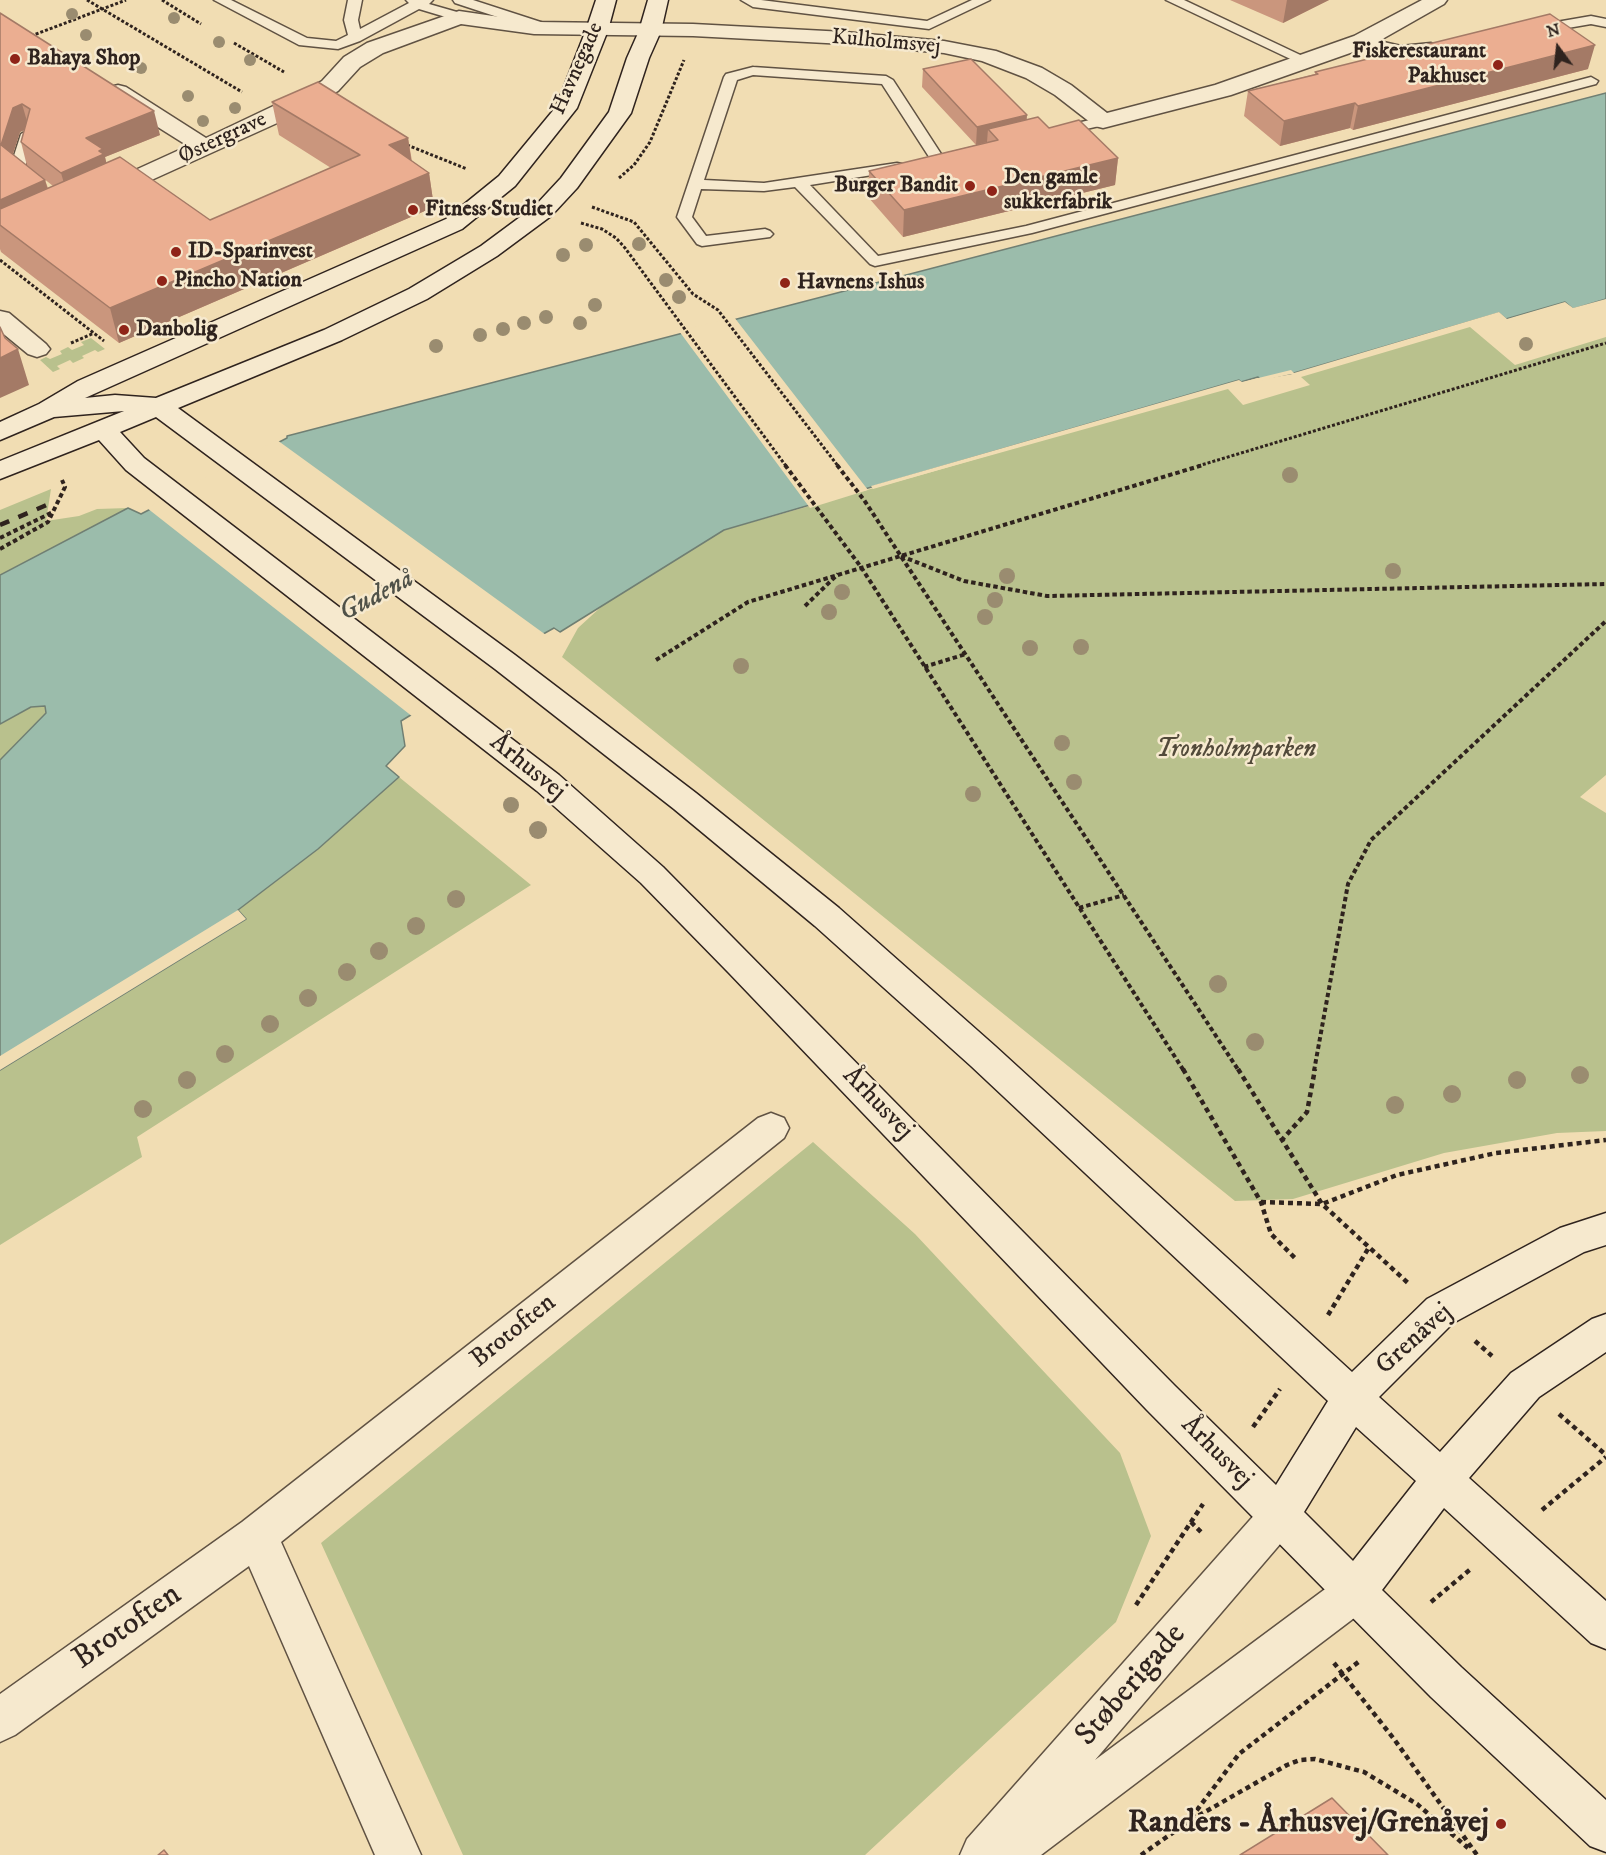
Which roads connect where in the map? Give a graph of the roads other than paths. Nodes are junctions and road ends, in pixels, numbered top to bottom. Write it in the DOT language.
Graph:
graph roads {
  1 [pos="221,0"];
  2 [pos="355,0"];
  3 [pos="606,0"];
  4 [pos="658,0"];
  5 [pos="748,0"];
  6 [pos="983,0"];
  7 [pos="1173,0"];
  8 [pos="1437,0"];
  9 [pos="419,1"];
  10 [pos="459,8"];
  11 [pos="1606,23"];
  12 [pos="597,30"];
  13 [pos="650,31"];
  14 [pos="1524,31"];
  15 [pos="356,38"];
  16 [pos="1362,41"];
  17 [pos="1447,44"];
  18 [pos="1302,59"];
  19 [pos="100,81"];
  20 [pos="1591,81"];
  21 [pos="1103,121"];
  22 [pos="28,134"];
  23 [pos="1037,136"];
  24 [pos="204,147"];
  25 [pos="799,182"];
  26 [pos="695,184"];
  27 [pos="44,188"];
  28 [pos="89,200"];
  29 [pos="454,224"];
  30 [pos="765,234"];
  31 [pos="0,318"];
  32 [pos="37,349"];
  33 [pos="115,403"];
  34 [pos="158,406"];
  35 [pos="48,410"];
  36 [pos="103,429"];
  37 [pos="0,432"];
  38 [pos="0,471"];
  39 [pos="771,1128"];
  40 [pos="1606,1229"];
  41 [pos="1606,1331"];
  42 [pos="1352,1398"];
  43 [pos="1442,1479"];
  44 [pos="1279,1516"];
  45 [pos="257,1536"];
  46 [pos="1355,1592"];
  47 [pos="1606,1629"];
  48 [pos="0,1720"];
  49 [pos="1606,1830"];
  50 [pos="398,1855"];
  51 [pos="983,1855"];
  52 [pos="1004,1855"];
  1 -- 15 [label="lane"];
  2 -- 15 [label="lane"];
  3 -- 12 [label="main road, Havnegade"];
  4 -- 13 [label="main road, Havnegade"];
  5 -- 6 [label="lane"];
  7 -- 18 [label="lane"];
  8 -- 16 [label="main road"];
  9 -- 10 [label="lane"];
  9 -- 15 [label="lane"];
  10 -- 12 [label="main road"];
  10 -- 24 [label="main road, Østergrave"];
  11 -- 14 [label="lane"];
  12 -- 13 [label="main road"];
  12 -- 29 [label="main road, Havnegade"];
  13 -- 21 [label="main road, Kulholmsvej"];
  13 -- 34 [label="main road, Havnegade"];
  16 -- 17 [label="lane"];
  16 -- 18 [label="main road"];
  18 -- 21 [label="main road"];
  19 -- 24 [label="main road"];
  20 -- 25 [label="lane"];
  21 -- 23 [label="lane"];
  22 -- 27 [label="lane"];
  24 -- 28 [label="main road, Østergrave"];
  25 -- 26 [label="lane"];
  25 -- 26 [label="lane"];
  26 -- 30 [label="lane"];
  29 -- 33 [label="main road"];
  29 -- 35 [label="main road, Havnegade"];
  31 -- 32 [label="main road"];
  33 -- 34 [label="main road"];
  33 -- 35 [label="main road"];
  33 -- 36 [label="main road"];
  34 -- 36 [label="main road, Havnegade"];
  34 -- 42 [label="main road"];
  35 -- 37 [label="main road"];
  36 -- 38 [label="main road, Havnegade"];
  36 -- 44 [label="main road, Århusvej"];
  39 -- 45 [label="main road, Brotoften"];
  40 -- 42 [label="main road, Grenåvej"];
  41 -- 43 [label="main road"];
  42 -- 43 [label="main road"];
  42 -- 44 [label="main road, Grenåvej"];
  43 -- 46 [label="main road"];
  43 -- 47 [label="main road"];
  44 -- 46 [label="main road, Århusvej"];
  44 -- 51 [label="main road, Støberigade"];
  45 -- 48 [label="main road, Brotoften"];
  45 -- 50 [label="main road"];
  46 -- 49 [label="main road, Århusvej"];
  46 -- 52 [label="main road, Støberigade"];
}
